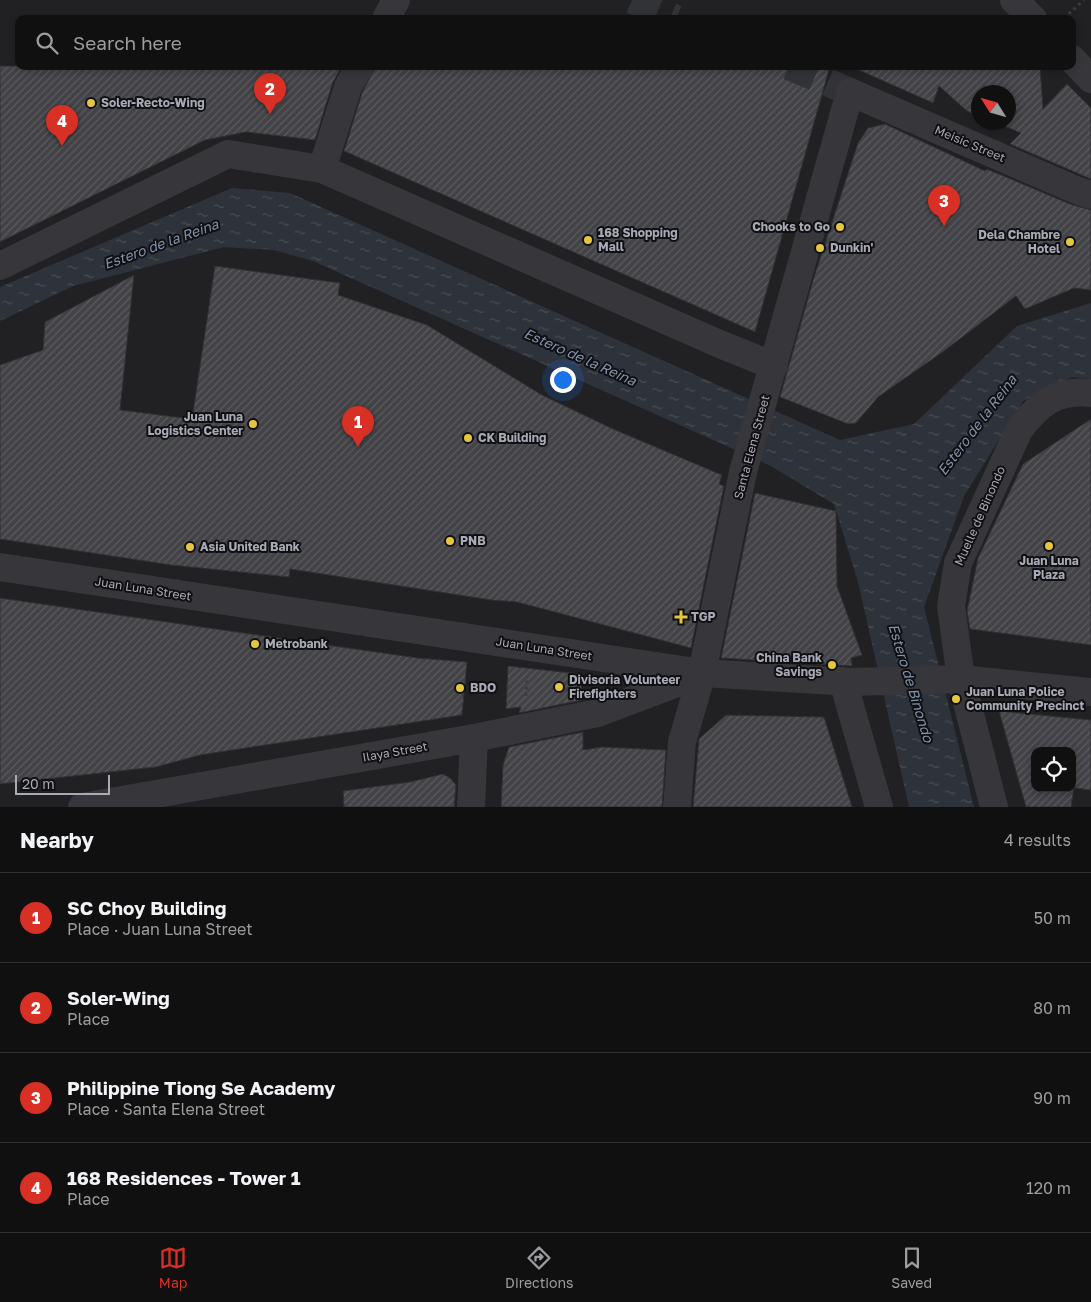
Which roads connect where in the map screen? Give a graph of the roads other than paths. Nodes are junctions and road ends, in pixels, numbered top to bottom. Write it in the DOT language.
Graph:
graph roads {
  1 [pos="396,0"];
  2 [pos="1014,0"];
  3 [pos="388,15"];
  4 [pos="1029,15"];
  5 [pos="1076,63"];
  6 [pos="358,70"];
  7 [pos="1091,79"];
  8 [pos="850,92"];
  9 [pos="322,170"];
  10 [pos="1091,195"];
  11 [pos="0,266"];
  12 [pos="770,377"];
  13 [pos="1091,393"];
  14 [pos="0,567"];
  15 [pos="702,673"];
  16 [pos="956,680"];
  17 [pos="847,681"];
  18 [pos="1091,692"];
  19 [pos="474,738"];
  20 [pos="82,807"];
  21 [pos="471,807"];
  22 [pos="677,807"];
  23 [pos="879,807"];
  24 [pos="994,807"];
  1 -- 3 [label="street"];
  2 -- 4 [label="street"];
  5 -- 7 [label="street"];
  6 -- 9 [label="street"];
  8 -- 10 [label="street, Meisic Street"];
  8 -- 12 [label="street, Santa Elena Street"];
  9 -- 11 [label="street"];
  9 -- 12 [label="street"];
  12 -- 15 [label="street, Santa Elena Street"];
  13 -- 16 [label="street, Muelle de Binondo"];
  14 -- 15 [label="street, Juan Luna Street"];
  15 -- 17 [label="street, Juan Luna Street"];
  15 -- 19 [label="street, Ilaya Street"];
  15 -- 22 [label="street, Santa Elena Street"];
  16 -- 17 [label="street, Juan Luna Street"];
  16 -- 18 [label="street, Juan Luna Street"];
  16 -- 24 [label="street, Muelle de Binondo"];
  17 -- 23 [label="street"];
  19 -- 20 [label="street, Ilaya Street"];
  19 -- 21 [label="street"];
}
